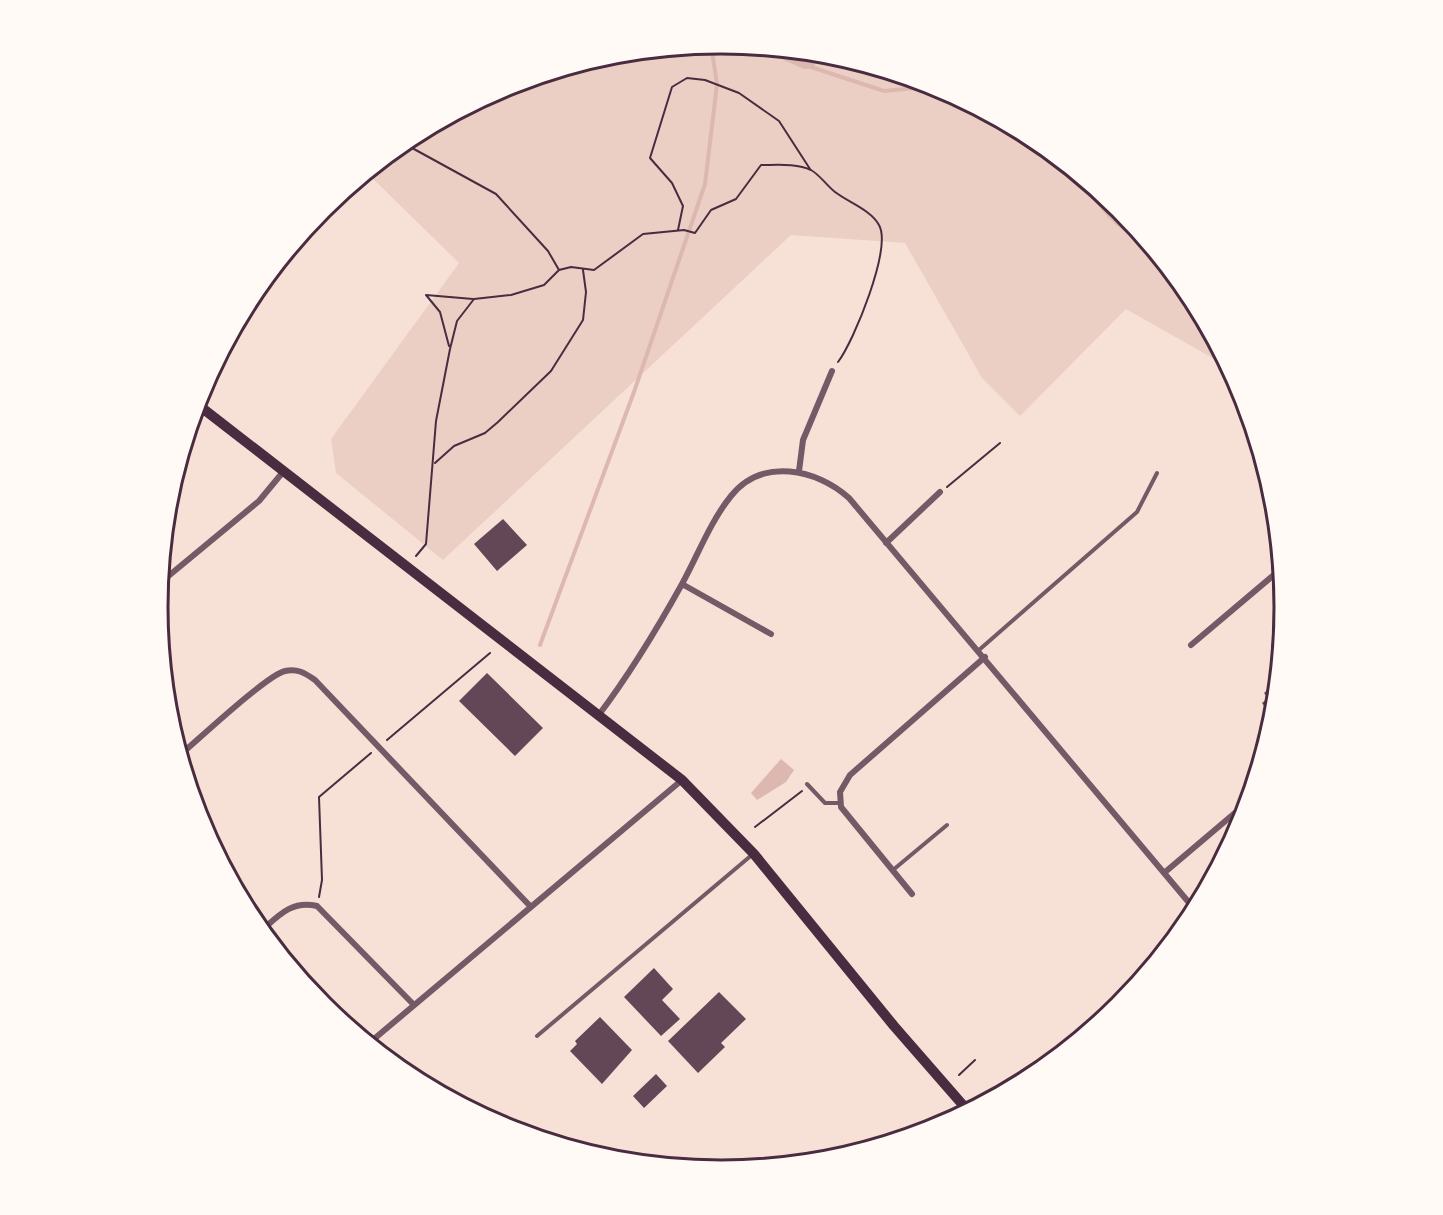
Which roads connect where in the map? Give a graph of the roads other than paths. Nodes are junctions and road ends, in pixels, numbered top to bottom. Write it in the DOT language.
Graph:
graph roads {
  1 [pos="832,371"];
  2 [pos="205,410"];
  3 [pos="798,471"];
  4 [pos="283,472"];
  5 [pos="1157,473"];
  6 [pos="940,492"];
  7 [pos="886,543"];
  8 [pos="1274,575"];
  9 [pos="169,576"];
  10 [pos="682,584"];
  11 [pos="771,634"];
  12 [pos="1191,645"];
  13 [pos="979,650"];
  14 [pos="985,657"];
  15 [pos="598,716"];
  16 [pos="187,749"];
  17 [pos="682,780"];
  18 [pos="807,784"];
  19 [pos="841,803"];
  20 [pos="1236,812"];
  21 [pos="947,825"];
  22 [pos="754,854"];
  23 [pos="892,870"];
  24 [pos="1164,873"];
  25 [pos="912,894"];
  26 [pos="1189,903"];
  27 [pos="531,907"];
  28 [pos="268,925"];
  29 [pos="414,1005"];
  30 [pos="537,1036"];
  31 [pos="375,1038"];
  32 [pos="963,1105"];
  1 -- 3 [label="street"];
  2 -- 4 [label="main road"];
  3 -- 7 [label="street"];
  3 -- 10 [label="street"];
  4 -- 9 [label="street"];
  4 -- 15 [label="main road"];
  5 -- 13 [label="lane"];
  6 -- 7 [label="street"];
  7 -- 13 [label="street"];
  8 -- 12 [label="street"];
  10 -- 11 [label="street"];
  10 -- 15 [label="street"];
  13 -- 14 [label="street"];
  14 -- 19 [label="street"];
  14 -- 24 [label="street"];
  15 -- 17 [label="main road"];
  16 -- 27 [label="street"];
  17 -- 22 [label="main road"];
  17 -- 27 [label="street"];
  18 -- 19 [label="lane"];
  19 -- 23 [label="street"];
  20 -- 24 [label="street"];
  21 -- 23 [label="lane"];
  22 -- 30 [label="lane"];
  22 -- 32 [label="main road"];
  23 -- 25 [label="street"];
  24 -- 26 [label="street"];
  27 -- 29 [label="street"];
  28 -- 29 [label="street"];
  29 -- 31 [label="street"];
}
